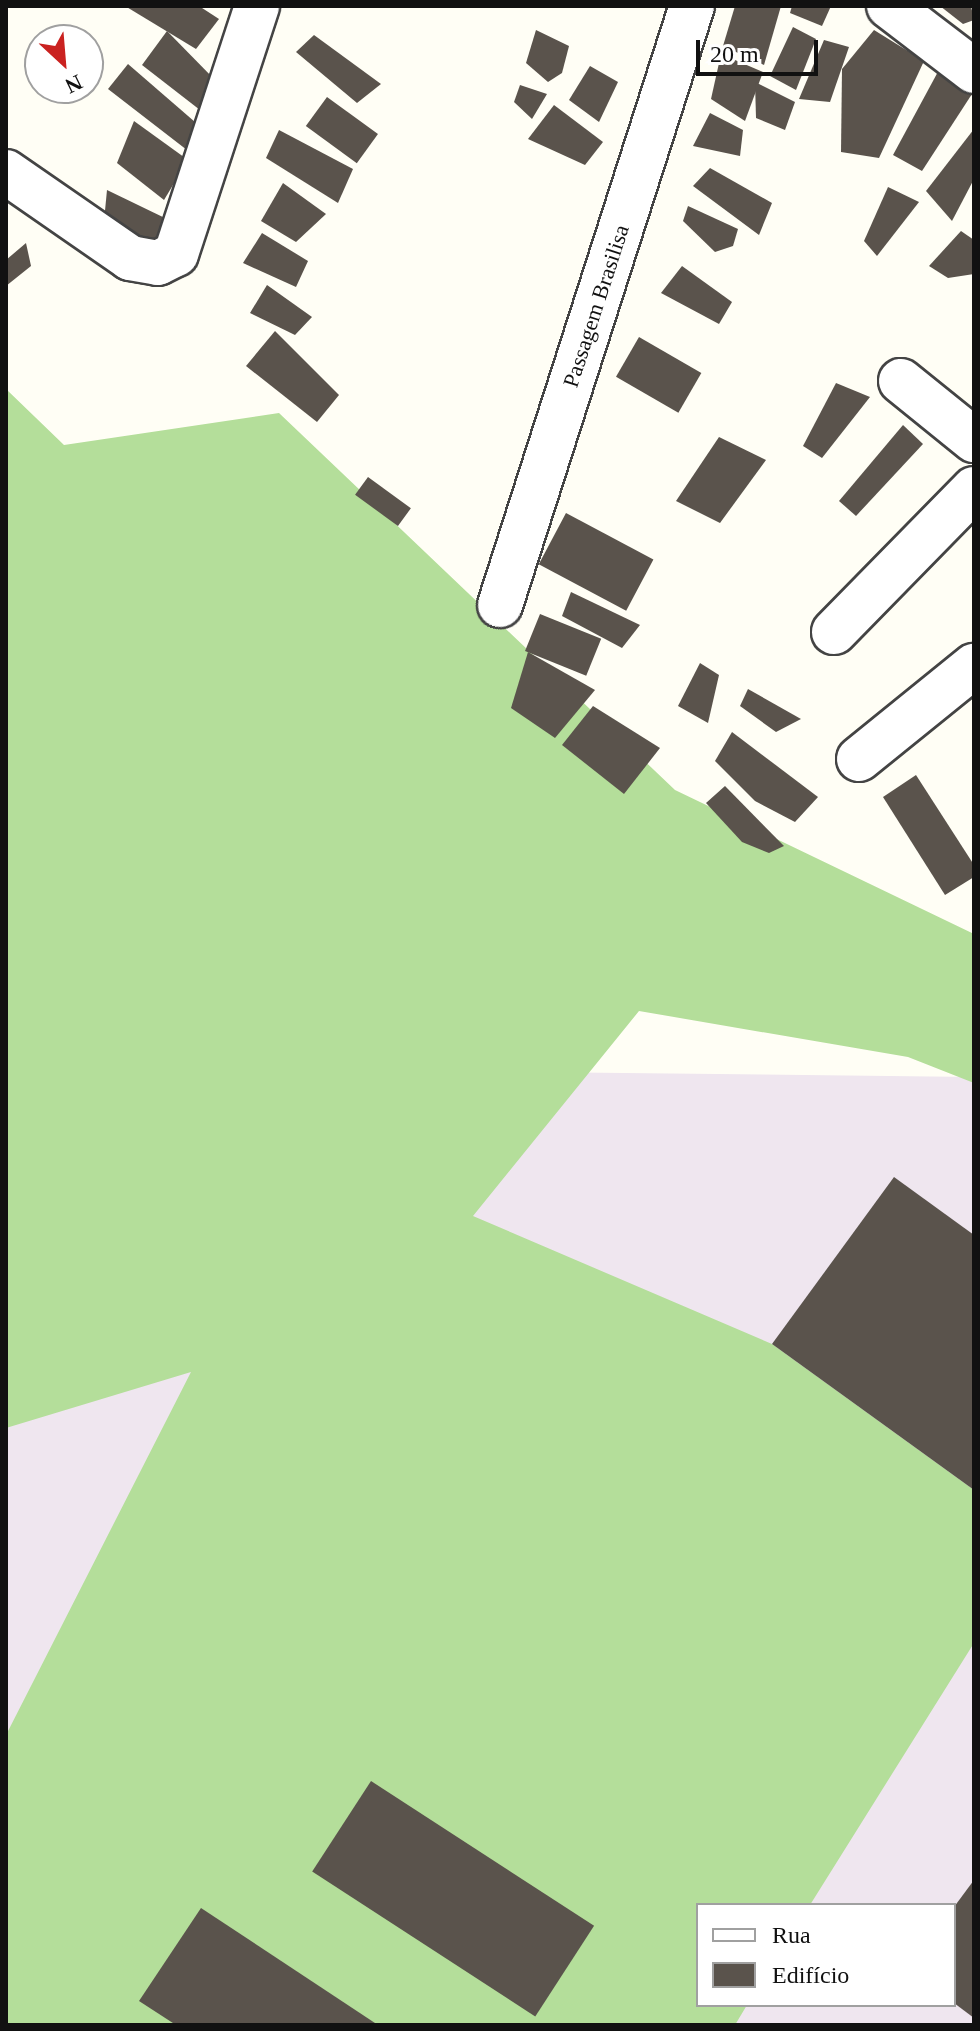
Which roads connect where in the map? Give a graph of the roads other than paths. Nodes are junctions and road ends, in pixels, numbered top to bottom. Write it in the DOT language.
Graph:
graph roads {
  1 [pos="257,6"];
  2 [pos="692,6"];
  3 [pos="889,6"];
  4 [pos="974,71"];
  5 [pos="6,172"];
  6 [pos="901,381"];
  7 [pos="974,440"];
  8 [pos="974,489"];
  9 [pos="500,605"];
  10 [pos="834,632"];
  11 [pos="974,666"];
  12 [pos="859,759"];
  1 -- 5 [label="street"];
  2 -- 9 [label="street, Passagem Brasilisa"];
  3 -- 4 [label="street"];
  6 -- 7 [label="street"];
  8 -- 10 [label="street"];
  11 -- 12 [label="street"];
}
